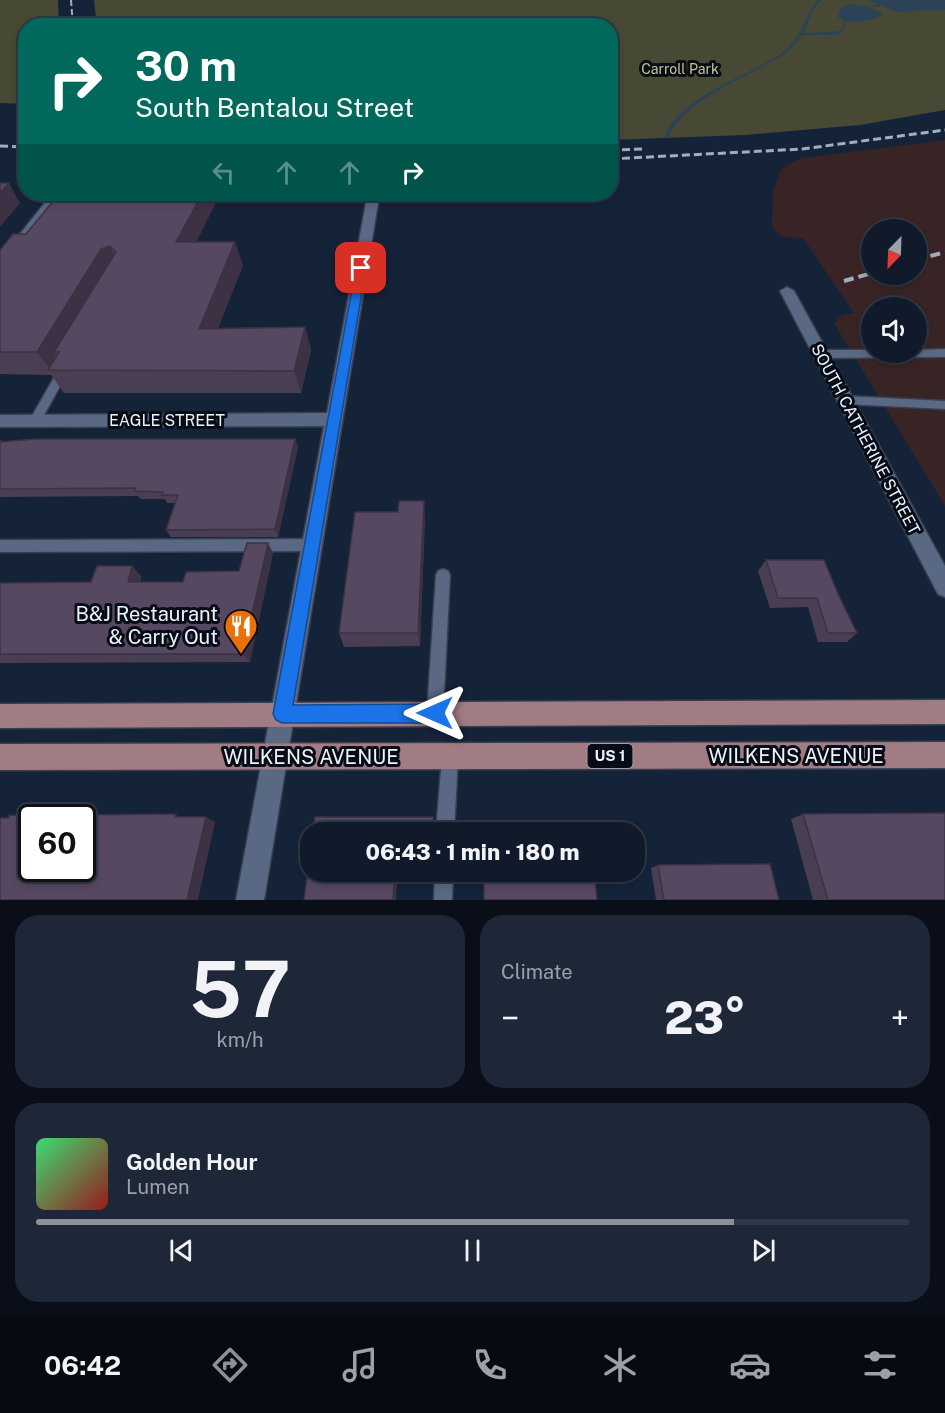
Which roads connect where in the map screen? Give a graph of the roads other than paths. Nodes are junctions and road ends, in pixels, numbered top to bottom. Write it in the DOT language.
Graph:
graph roads {
  1 [pos="53,201"];
  2 [pos="372,203"];
  3 [pos="0,268"];
  4 [pos="787,291"];
  5 [pos="945,353"];
  6 [pos="820,354"];
  7 [pos="67,365"];
  8 [pos="845,400"];
  9 [pos="945,405"];
  10 [pos="334,419"];
  11 [pos="0,421"];
  12 [pos="35,421"];
  13 [pos="312,545"];
  14 [pos="0,546"];
  15 [pos="443,575"];
  16 [pos="945,587"];
  17 [pos="945,712"];
  18 [pos="435,713"];
  19 [pos="282,714"];
  20 [pos="0,716"];
  21 [pos="945,755"];
  22 [pos="450,757"];
  23 [pos="0,758"];
  24 [pos="275,758"];
  25 [pos="446,822"];
  26 [pos="444,882"];
  27 [pos="250,900"];
  28 [pos="443,900"];
  1 -- 3 [label="street"];
  2 -- 10 [label="street"];
  4 -- 6 [label="street, SOUTH CATHERINE STREET"];
  5 -- 6 [label="lane"];
  6 -- 8 [label="street, SOUTH CATHERINE STREET"];
  7 -- 12 [label="lane"];
  8 -- 9 [label="lane"];
  8 -- 16 [label="street, SOUTH CATHERINE STREET"];
  10 -- 12 [label="street, EAGLE STREET"];
  10 -- 13 [label="street"];
  11 -- 12 [label="street, EAGLE STREET"];
  13 -- 14 [label="lane"];
  13 -- 19 [label="street"];
  15 -- 18 [label="lane"];
  17 -- 18 [label="main road"];
  18 -- 19 [label="main road"];
  19 -- 20 [label="main road"];
  19 -- 24 [label="street"];
  21 -- 22 [label="main road, WILKENS AVENUE / US 1"];
  22 -- 24 [label="main road, WILKENS AVENUE / US 1"];
  22 -- 25 [label="lane"];
  23 -- 24 [label="main road, WILKENS AVENUE / US 1"];
  24 -- 27 [label="street"];
  26 -- 28 [label="lane"];
}
